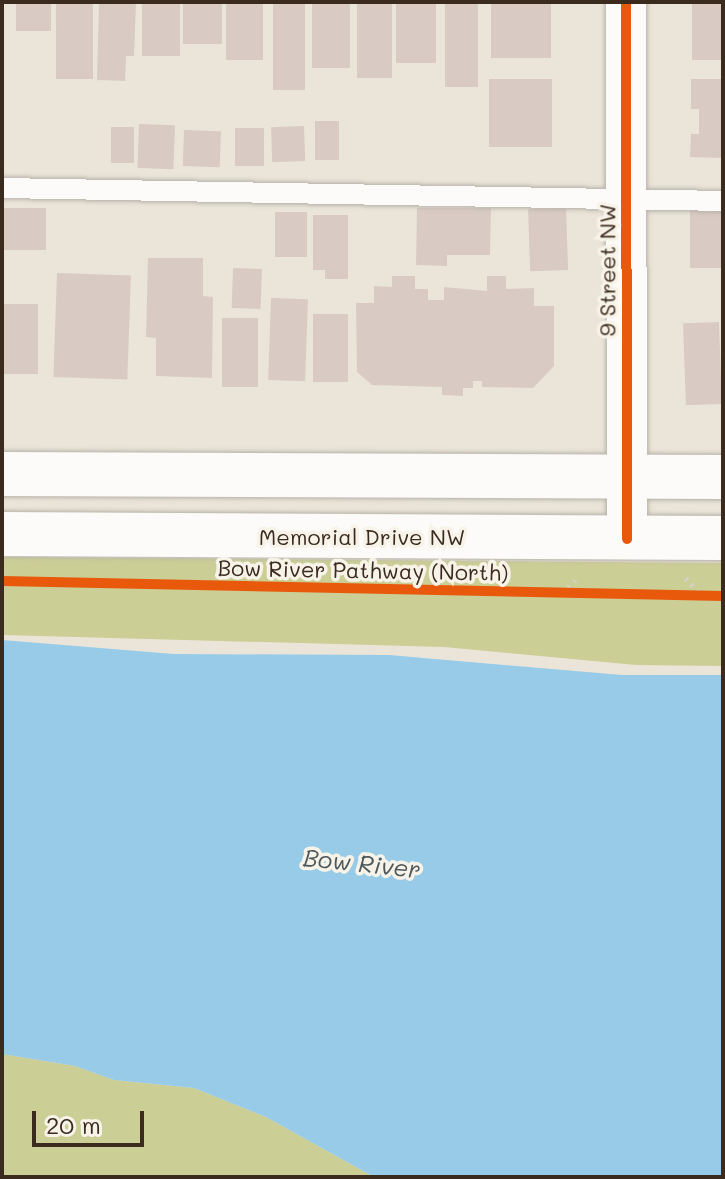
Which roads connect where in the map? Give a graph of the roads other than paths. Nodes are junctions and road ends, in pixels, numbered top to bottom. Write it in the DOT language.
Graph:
graph roads {
  1 [pos="626,2"];
  2 [pos="2,188"];
  3 [pos="627,200"];
  4 [pos="723,201"];
  5 [pos="2,474"];
  6 [pos="628,476"];
  7 [pos="723,477"];
  8 [pos="2,534"];
  9 [pos="723,538"];
  10 [pos="627,539"];
  1 -- 3 [label="street, 9 Street NW"];
  2 -- 3 [label="lane"];
  3 -- 4 [label="lane"];
  3 -- 6 [label="street, 9 Street NW"];
  5 -- 6 [label="main road"];
  6 -- 7 [label="main road"];
  6 -- 10 [label="street, 9 Street NW"];
  8 -- 10 [label="main road, Memorial Drive NW"];
  9 -- 10 [label="main road, Memorial Drive NW"];
}
